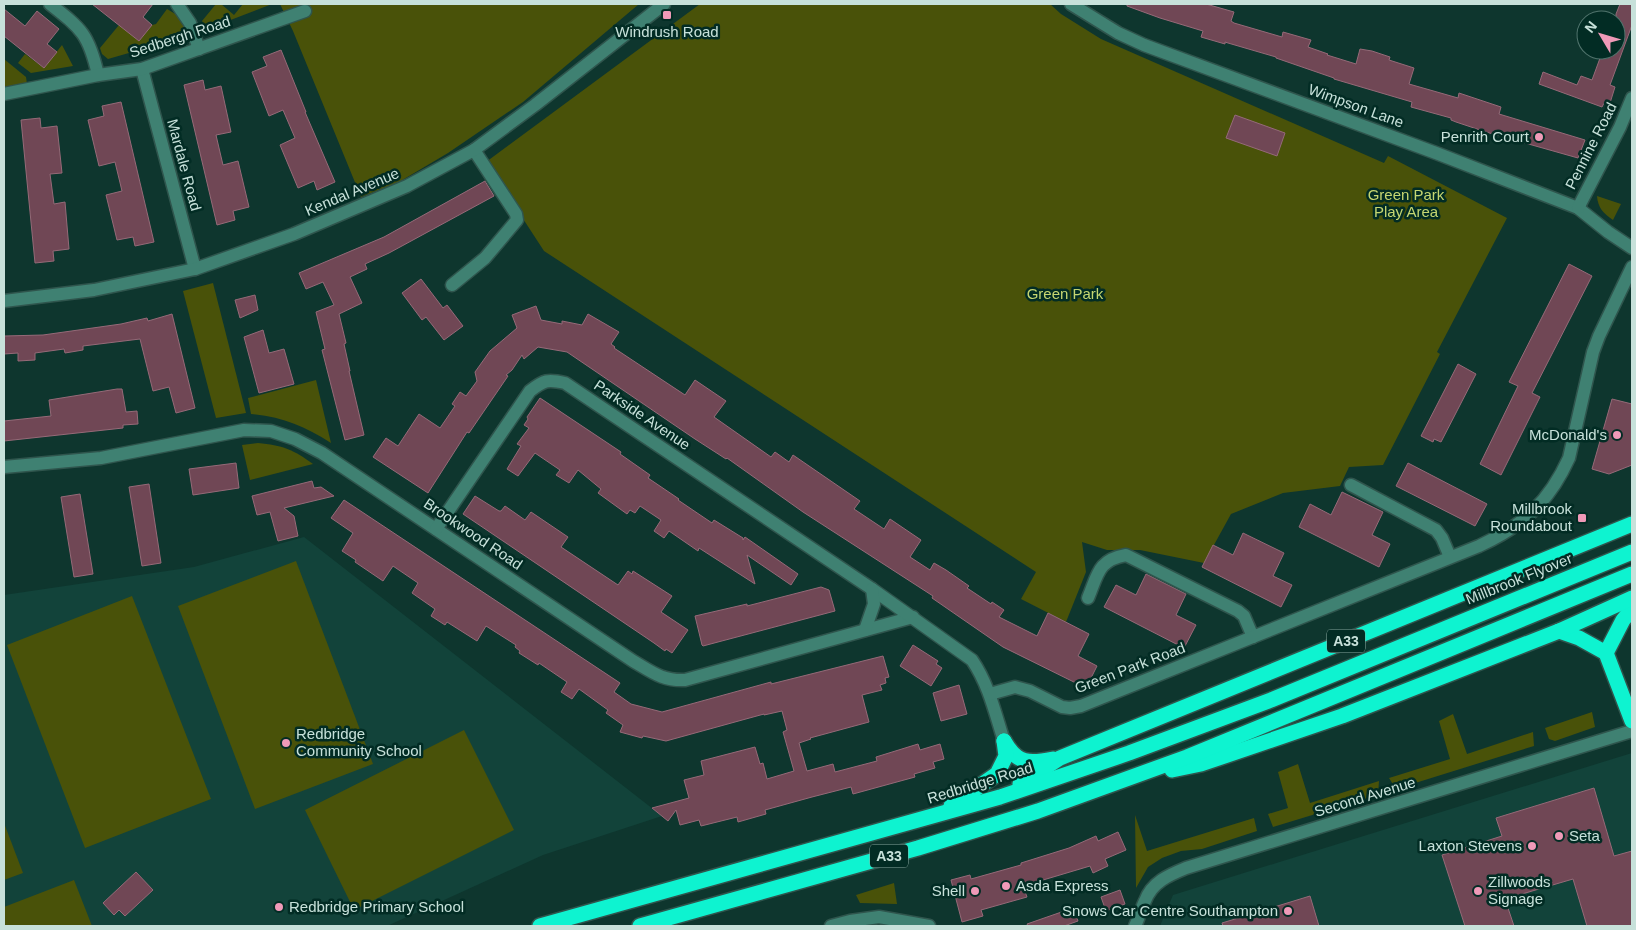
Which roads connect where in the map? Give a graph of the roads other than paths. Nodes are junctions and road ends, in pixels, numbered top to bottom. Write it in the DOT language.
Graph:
graph roads {
  1 [pos="50,4"];
  2 [pos="177,4"];
  3 [pos="664,4"];
  4 [pos="1071,4"];
  5 [pos="305,11"];
  6 [pos="199,49"];
  7 [pos="142,69"];
  8 [pos="98,75"];
  9 [pos="4,94"];
  10 [pos="1632,98"];
  11 [pos="474,150"];
  12 [pos="1578,208"];
  13 [pos="1630,243"];
  14 [pos="1632,267"];
  15 [pos="195,269"];
  16 [pos="452,285"];
  17 [pos="4,301"];
  18 [pos="4,467"];
  19 [pos="1351,485"];
  20 [pos="1632,524"];
  21 [pos="436,530"];
  22 [pos="1632,552"];
  23 [pos="1450,557"];
  24 [pos="1632,574"];
  25 [pos="872,589"];
  26 [pos="1088,598"];
  27 [pos="1632,598"];
  28 [pos="1632,609"];
  29 [pos="912,618"];
  30 [pos="865,630"];
  31 [pos="1559,631"];
  32 [pos="1253,637"];
  33 [pos="1419,639"];
  34 [pos="1606,653"];
  35 [pos="990,694"];
  36 [pos="1632,721"];
  37 [pos="1632,731"];
  38 [pos="1004,741"];
  39 [pos="1060,758"];
  40 [pos="1136,776"];
  41 [pos="1000,797"];
  42 [pos="940,814"];
  43 [pos="540,926"];
  44 [pos="640,926"];
  45 [pos="831,926"];
  46 [pos="929,926"];
  47 [pos="1135,926"];
  1 -- 8 [label="street"];
  2 -- 6 [label="street"];
  3 -- 11 [label="street, Kendal Avenue"];
  4 -- 12 [label="street, Wimpson Lane"];
  5 -- 6 [label="street, Sedbergh Road"];
  6 -- 7 [label="street, Sedbergh Road"];
  7 -- 8 [label="street, Sedbergh Road"];
  7 -- 15 [label="street, Mardale Road"];
  8 -- 9 [label="street, Sedbergh Road"];
  10 -- 12 [label="street, Pennine Road"];
  11 -- 15 [label="street, Kendal Avenue"];
  11 -- 16 [label="street"];
  12 -- 13 [label="street, Wimpson Lane"];
  14 -- 23 [label="street, Green Park Road"];
  15 -- 17 [label="street, Kendal Avenue"];
  18 -- 21 [label="street, Brookwood Road"];
  19 -- 23 [label="street"];
  20 -- 39 [label="highway, A33"];
  21 -- 25 [label="street, Parkside Avenue"];
  21 -- 30 [label="street, Brookwood Road"];
  22 -- 33 [label="highway, Millbrook Flyover / A33"];
  23 -- 32 [label="street, Green Park Road"];
  24 -- 40 [label="highway, A33"];
  25 -- 29 [label="street, Parkside Avenue"];
  25 -- 30 [label="street"];
  26 -- 32 [label="street"];
  27 -- 31 [label="highway, A33"];
  28 -- 34 [label="highway"];
  29 -- 30 [label="street, Brookwood Road"];
  29 -- 35 [label="street, Parkside Avenue"];
  31 -- 34 [label="highway"];
  31 -- 40 [label="highway, A33"];
  32 -- 35 [label="street, Green Park Road"];
  33 -- 41 [label="highway, Redbridge Road / A33"];
  34 -- 36 [label="highway"];
  35 -- 38 [label="street, Parkside Avenue"];
  37 -- 47 [label="street, Second Avenue"];
  38 -- 39 [label="highway"];
  38 -- 42 [label="highway"];
  39 -- 41 [label="highway, A33"];
  40 -- 44 [label="highway, A33"];
  41 -- 42 [label="highway, Redbridge Road / A33"];
  42 -- 43 [label="highway, Redbridge Road / A33"];
  45 -- 46 [label="street"];
}
